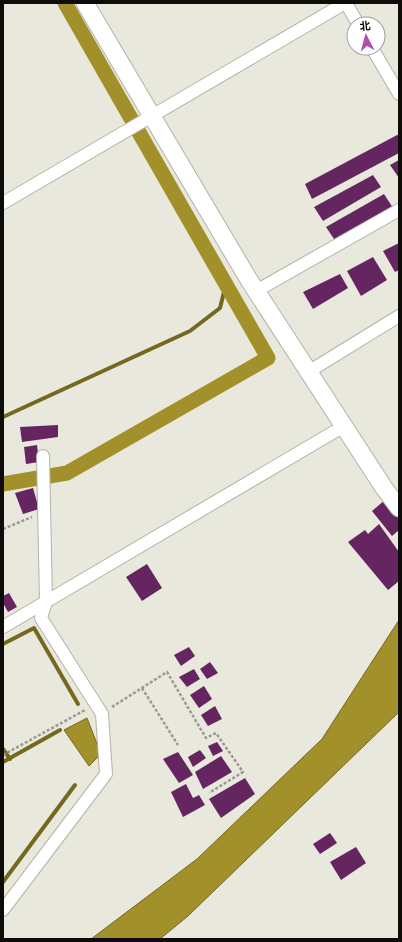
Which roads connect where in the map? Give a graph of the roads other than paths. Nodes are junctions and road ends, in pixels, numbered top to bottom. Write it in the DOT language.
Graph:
graph roads {
  1 [pos="85,3"];
  2 [pos="345,3"];
  3 [pos="353,16"];
  4 [pos="377,56"];
  5 [pos="399,94"];
  6 [pos="152,116"];
  7 [pos="3,203"];
  8 [pos="399,210"];
  9 [pos="256,291"];
  10 [pos="399,316"];
  11 [pos="308,372"];
  12 [pos="344,426"];
  13 [pos="43,456"];
  14 [pos="399,508"];
  15 [pos="46,602"];
  16 [pos="3,627"];
  17 [pos="3,910"];
  1 -- 6 [label="street"];
  2 -- 3 [label="street"];
  2 -- 6 [label="street"];
  4 -- 5 [label="street"];
  6 -- 7 [label="street"];
  6 -- 9 [label="street"];
  8 -- 9 [label="street"];
  9 -- 11 [label="street"];
  10 -- 11 [label="street"];
  11 -- 12 [label="street"];
  12 -- 14 [label="street"];
  12 -- 15 [label="street"];
  13 -- 15 [label="street"];
  15 -- 16 [label="street"];
  15 -- 17 [label="street"];
}
